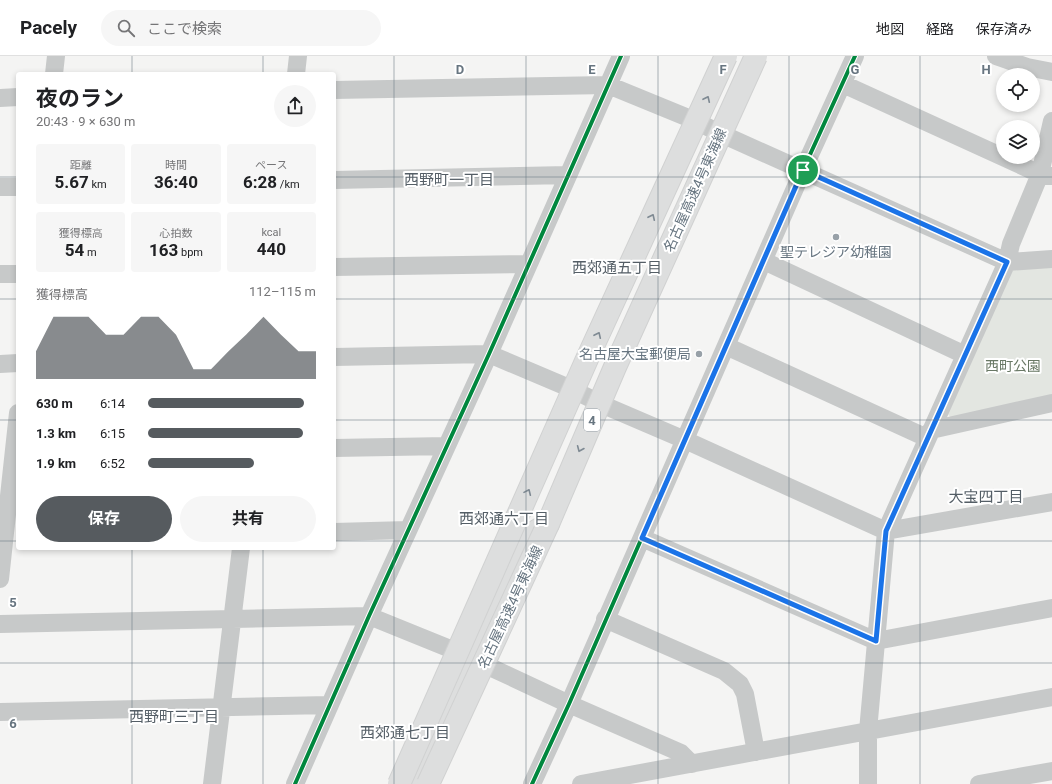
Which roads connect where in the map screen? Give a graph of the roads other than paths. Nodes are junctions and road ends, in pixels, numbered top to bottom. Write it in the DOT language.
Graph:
graph roads {
  1 [pos="56,56"];
  2 [pos="298,56"];
  3 [pos="621,56"];
  4 [pos="726,56"];
  5 [pos="742,56"];
  6 [pos="756,56"];
  7 [pos="855,56"];
  8 [pos="996,56"];
  9 [pos="54,72"];
  10 [pos="296,72"];
  11 [pos="1052,72"];
  12 [pos="843,84"];
  13 [pos="608,85"];
  14 [pos="336,90"];
  15 [pos="16,97"];
  16 [pos="0,98"];
  17 [pos="1052,121"];
  18 [pos="803,170"];
  19 [pos="568,175"];
  20 [pos="1046,175"];
  21 [pos="336,180"];
  22 [pos="0,187"];
  23 [pos="16,187"];
  24 [pos="1052,259"];
  25 [pos="764,261"];
  26 [pos="1007,262"];
  27 [pos="529,264"];
  28 [pos="336,268"];
  29 [pos="0,274"];
  30 [pos="16,274"];
  31 [pos="726,346"];
  32 [pos="489,354"];
  33 [pos="965,355"];
  34 [pos="336,357"];
  35 [pos="0,364"];
  36 [pos="16,364"];
  37 [pos="1052,404"];
  38 [pos="16,426"];
  39 [pos="929,434"];
  40 [pos="685,440"];
  41 [pos="447,446"];
  42 [pos="336,448"];
  43 [pos="11,455"];
  44 [pos="1052,502"];
  45 [pos="548,524"];
  46 [pos="408,530"];
  47 [pos="886,531"];
  48 [pos="336,532"];
  49 [pos="642,538"];
  50 [pos="7,540"];
  51 [pos="241,550"];
  52 [pos="0,579"];
  53 [pos="1052,608"];
  54 [pos="369,616"];
  55 [pos="232,619"];
  56 [pos="605,619"];
  57 [pos="0,624"];
  58 [pos="876,641"];
  59 [pos="448,648"];
  60 [pos="492,668"];
  61 [pos="1052,697"];
  62 [pos="569,704"];
  63 [pos="330,705"];
  64 [pos="221,707"];
  65 [pos="0,712"];
  66 [pos="868,732"];
  67 [pos="756,752"];
  68 [pos="692,764"];
  69 [pos="1052,771"];
  70 [pos="212,784"];
  71 [pos="295,784"];
  72 [pos="392,784"];
  73 [pos="399,784"];
  74 [pos="414,784"];
  75 [pos="428,784"];
  76 [pos="532,784"];
  77 [pos="581,784"];
  78 [pos="868,784"];
  79 [pos="979,784"];
  1 -- 9 [label="street"];
  2 -- 10 [label="street"];
  3 -- 13 [label="street"];
  73 -- 4 [label="highway, 名古屋高速4号東海線 / 4, one-way, bridge"];
  5 -- 72 [label="highway"];
  6 -- 45 [label="highway, 名古屋高速4号東海線 / 4, one-way, bridge"];
  7 -- 12 [label="street"];
  8 -- 11 [label="street"];
  12 -- 18 [label="street"];
  12 -- 20 [label="street"];
  13 -- 14 [label="street"];
  13 -- 18 [label="street"];
  13 -- 19 [label="street"];
  15 -- 16 [label="street"];
  17 -- 20 [label="street"];
  18 -- 25 [label="street"];
  18 -- 26 [label="street"];
  19 -- 21 [label="street"];
  19 -- 27 [label="street"];
  20 -- 26 [label="street"];
  22 -- 23 [label="street"];
  24 -- 26 [label="street"];
  25 -- 31 [label="street"];
  25 -- 33 [label="street"];
  26 -- 33 [label="street"];
  27 -- 28 [label="street"];
  27 -- 32 [label="street"];
  29 -- 30 [label="street"];
  31 -- 39 [label="street"];
  31 -- 40 [label="street"];
  32 -- 34 [label="street"];
  32 -- 40 [label="street"];
  32 -- 41 [label="street"];
  33 -- 39 [label="street"];
  35 -- 36 [label="street"];
  37 -- 39 [label="street"];
  38 -- 43 [label="street"];
  39 -- 47 [label="street"];
  40 -- 47 [label="street"];
  40 -- 49 [label="street"];
  41 -- 42 [label="street"];
  41 -- 46 [label="street"];
  43 -- 50 [label="street"];
  44 -- 47 [label="street"];
  45 -- 74 [label="highway"];
  45 -- 75 [label="highway, 名古屋高速4号東海線 / 4, bridge"];
  46 -- 48 [label="street"];
  46 -- 54 [label="street"];
  47 -- 58 [label="street"];
  49 -- 56 [label="street"];
  49 -- 58 [label="street"];
  50 -- 52 [label="street"];
  51 -- 55 [label="street"];
  53 -- 58 [label="street"];
  54 -- 55 [label="street"];
  54 -- 59 [label="street"];
  54 -- 63 [label="street"];
  55 -- 57 [label="street"];
  55 -- 64 [label="street"];
  56 -- 62 [label="street"];
  56 -- 67 [label="street"];
  58 -- 66 [label="street"];
  60 -- 62 [label="street"];
  61 -- 66 [label="street"];
  62 -- 68 [label="street"];
  62 -- 76 [label="street"];
  63 -- 64 [label="street"];
  63 -- 71 [label="street"];
  64 -- 65 [label="street"];
  64 -- 70 [label="street"];
  66 -- 67 [label="street"];
  66 -- 78 [label="street"];
  67 -- 68 [label="street"];
  68 -- 77 [label="street"];
  69 -- 79 [label="street"];
}
